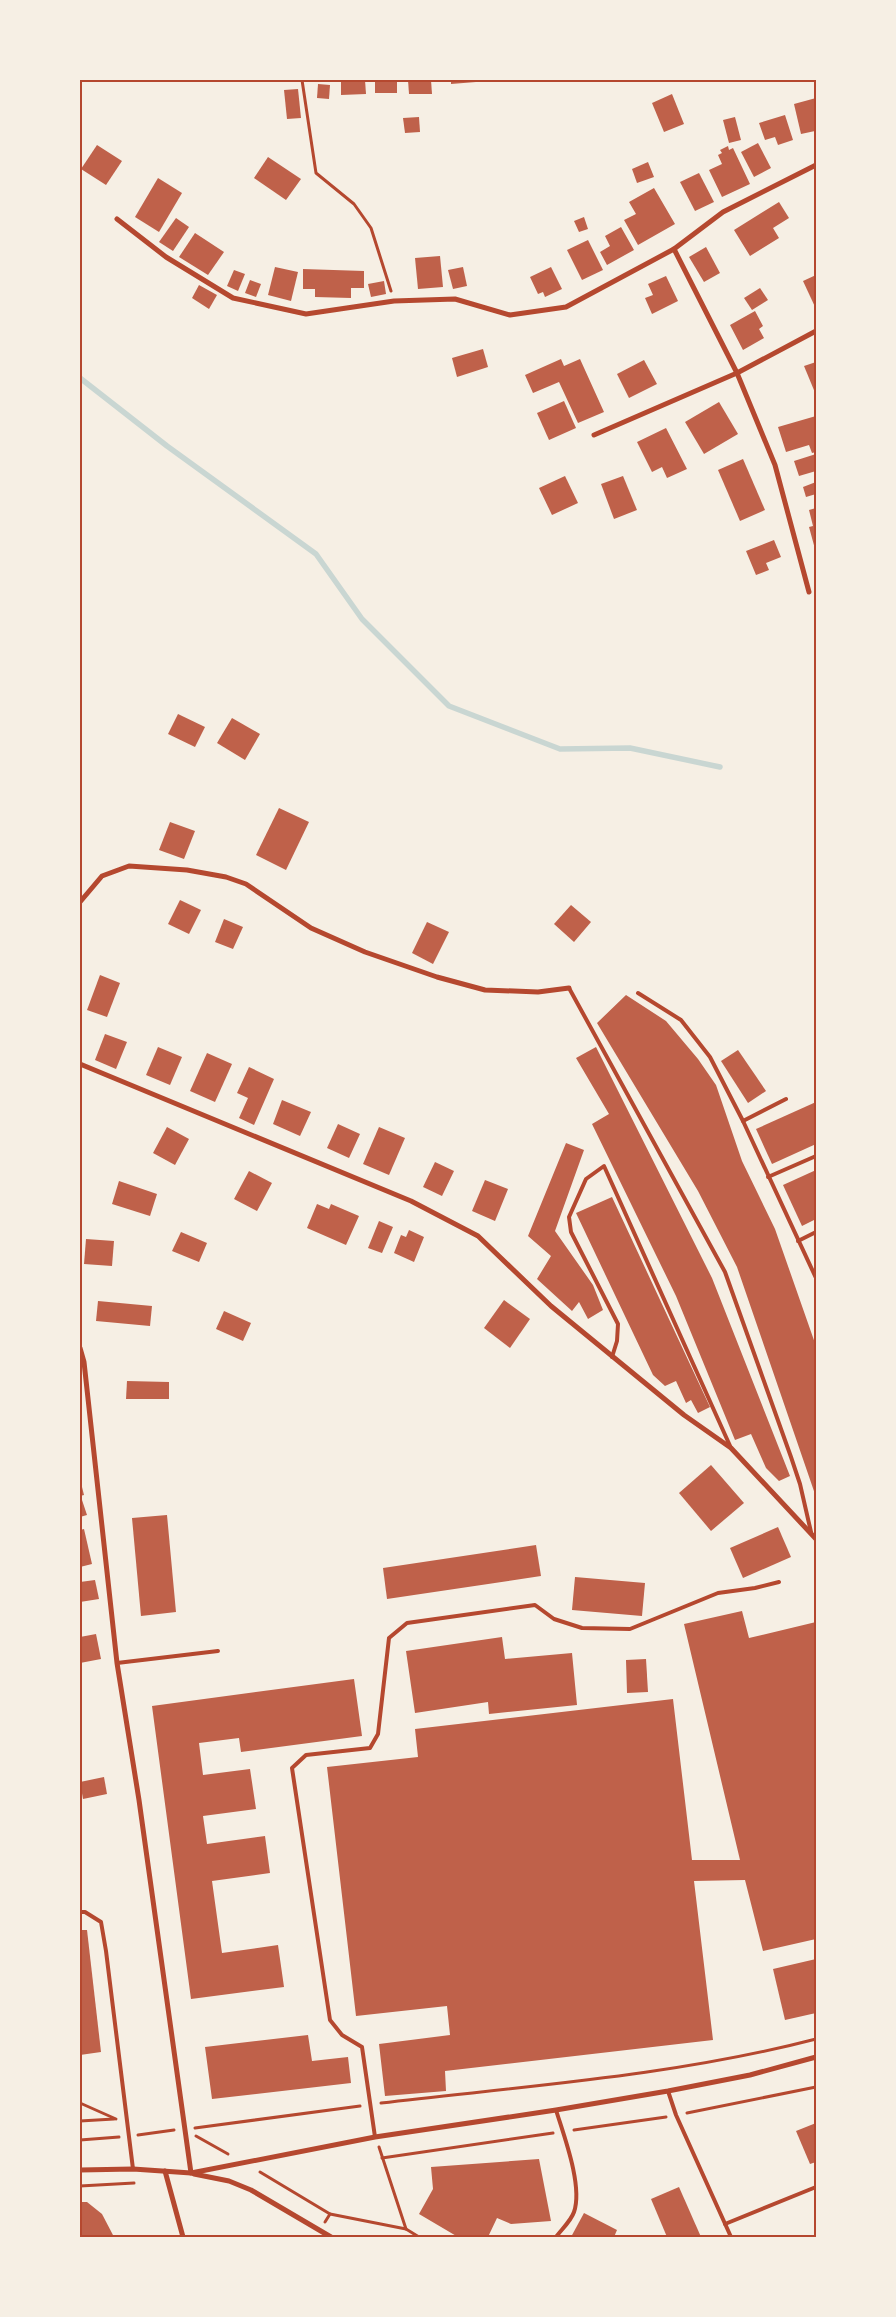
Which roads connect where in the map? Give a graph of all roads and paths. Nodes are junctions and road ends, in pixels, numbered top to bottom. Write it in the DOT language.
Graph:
graph roads {
  1 [pos="302,80"];
  2 [pos="816,165"];
  3 [pos="117,219"];
  4 [pos="674,249"];
  5 [pos="394,300"];
  6 [pos="816,331"];
  7 [pos="737,373"];
  8 [pos="594,434"];
  9 [pos="809,592"];
  10 [pos="80,902"];
  11 [pos="569,988"];
  12 [pos="638,993"];
  13 [pos="80,1064"];
  14 [pos="786,1099"];
  15 [pos="743,1120"];
  16 [pos="816,1156"];
  17 [pos="768,1177"];
  18 [pos="816,1232"];
  19 [pos="798,1241"];
  20 [pos="816,1278"];
  21 [pos="80,1348"];
  22 [pos="612,1357"];
  23 [pos="731,1448"];
  24 [pos="811,1532"];
  25 [pos="816,1539"];
  26 [pos="779,1582"];
  27 [pos="218,1651"];
  28 [pos="118,1663"];
  29 [pos="80,1912"];
  30 [pos="816,2039"];
  31 [pos="816,2057"];
  32 [pos="816,2087"];
  33 [pos="668,2091"];
  34 [pos="80,2103"];
  35 [pos="371,2104"];
  36 [pos="556,2110"];
  37 [pos="676,2115"];
  38 [pos="114,2119"];
  39 [pos="80,2121"];
  40 [pos="128,2125"];
  41 [pos="184,2129"];
  42 [pos="563,2132"];
  43 [pos="129,2136"];
  44 [pos="375,2136"];
  45 [pos="80,2140"];
  46 [pos="382,2158"];
  47 [pos="133,2169"];
  48 [pos="80,2170"];
  49 [pos="165,2171"];
  50 [pos="191,2173"];
  51 [pos="138,2182"];
  52 [pos="80,2186"];
  53 [pos="816,2187"];
  54 [pos="725,2224"];
  55 [pos="406,2229"];
  56 [pos="320,2230"];
  57 [pos="182,2237"];
  58 [pos="332,2237"];
  59 [pos="420,2237"];
  60 [pos="556,2237"];
  61 [pos="731,2237"];
  1 -- 5 [label="path"];
  2 -- 4 [label="street"];
  3 -- 5 [label="street"];
  4 -- 5 [label="street"];
  4 -- 7 [label="street"];
  6 -- 7 [label="street"];
  7 -- 8 [label="street"];
  7 -- 9 [label="street"];
  10 -- 11 [label="street"];
  11 -- 24 [label="lane"];
  12 -- 15 [label="lane"];
  13 -- 22 [label="street"];
  14 -- 15 [label="lane"];
  15 -- 17 [label="lane"];
  16 -- 17 [label="lane"];
  17 -- 19 [label="lane"];
  18 -- 19 [label="lane"];
  19 -- 20 [label="lane"];
  21 -- 28 [label="street"];
  22 -- 23 [label="street"];
  22 -- 23 [label="lane"];
  23 -- 24 [label="street"];
  24 -- 25 [label="street"];
  26 -- 35 [label="lane"];
  27 -- 28 [label="lane"];
  28 -- 41 [label="street"];
  29 -- 40 [label="lane"];
  30 -- 35 [label="path"];
  31 -- 33 [label="street"];
  32 -- 37 [label="path"];
  33 -- 36 [label="street"];
  33 -- 37 [label="lane"];
  34 -- 38 [label="path"];
  35 -- 41 [label="path"];
  35 -- 44 [label="lane"];
  36 -- 42 [label="lane"];
  36 -- 44 [label="street"];
  37 -- 42 [label="path"];
  37 -- 54 [label="lane"];
  38 -- 39 [label="path"];
  38 -- 40 [label="path"];
  40 -- 43 [label="lane"];
  41 -- 43 [label="path"];
  41 -- 50 [label="street"];
  42 -- 46 [label="path"];
  42 -- 60 [label="lane"];
  43 -- 45 [label="path"];
  43 -- 47 [label="lane"];
  44 -- 46 [label="path"];
  44 -- 50 [label="street"];
  46 -- 55 [label="path"];
  47 -- 48 [label="street"];
  47 -- 49 [label="street"];
  49 -- 50 [label="street"];
  49 -- 57 [label="street"];
  50 -- 56 [label="street"];
  51 -- 52 [label="path"];
  53 -- 54 [label="lane"];
  54 -- 61 [label="lane"];
  55 -- 56 [label="path"];
  55 -- 59 [label="path"];
  56 -- 58 [label="street"];
}
